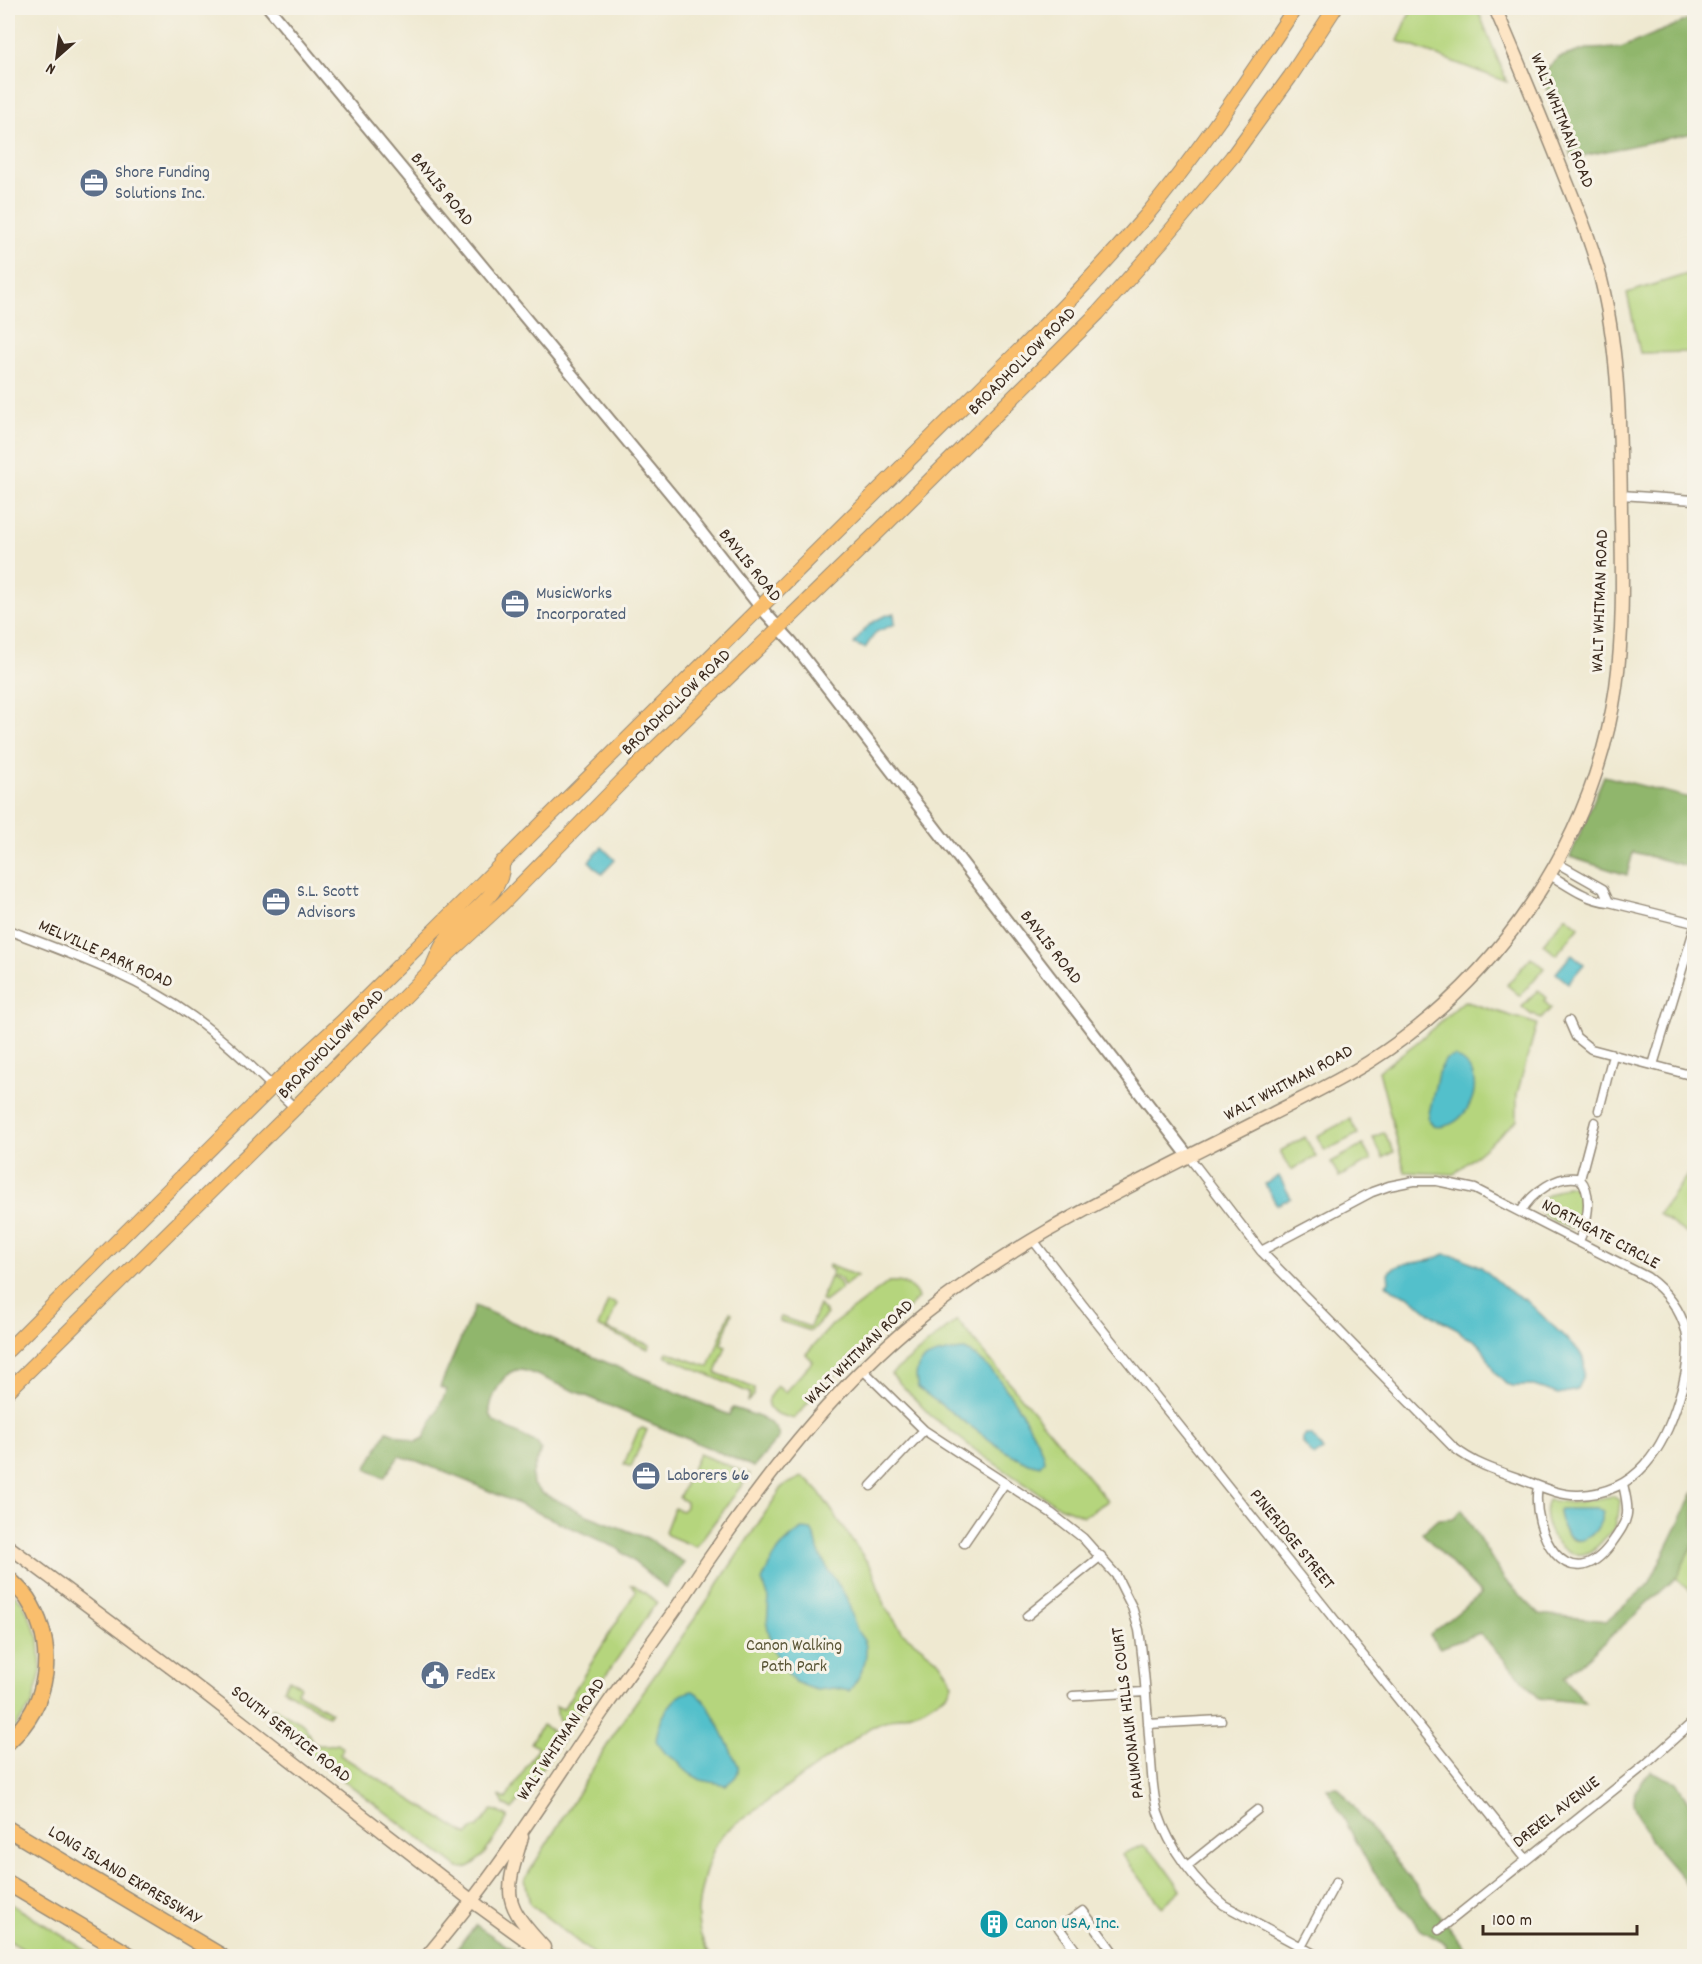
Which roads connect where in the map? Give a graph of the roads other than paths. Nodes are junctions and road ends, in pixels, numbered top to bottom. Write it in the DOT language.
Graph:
graph roads {
  1 [pos="269,8"];
  2 [pos="1294,8"];
  3 [pos="1335,8"];
  4 [pos="1495,8"];
  5 [pos="1621,495"];
  6 [pos="1695,500"];
  7 [pos="760,607"];
  8 [pos="780,628"];
  9 [pos="502,862"];
  10 [pos="1557,863"];
  11 [pos="1550,875"];
  12 [pos="1609,902"];
  13 [pos="1695,923"];
  14 [pos="8,930"];
  15 [pos="1695,930"];
  16 [pos="433,968"];
  17 [pos="1569,1021"];
  18 [pos="1612,1055"];
  19 [pos="1653,1065"];
  20 [pos="1695,1076"];
  21 [pos="273,1087"];
  22 [pos="295,1108"];
  23 [pos="1599,1110"];
  24 [pos="1595,1122"];
  25 [pos="1189,1157"];
  26 [pos="1580,1179"];
  27 [pos="1521,1212"];
  28 [pos="1033,1240"];
  29 [pos="1579,1241"];
  30 [pos="1260,1251"];
  31 [pos="8,1350"];
  32 [pos="863,1370"];
  33 [pos="8,1391"];
  34 [pos="924,1430"];
  35 [pos="1005,1483"];
  36 [pos="1623,1484"];
  37 [pos="871,1486"];
  38 [pos="1538,1486"];
  39 [pos="964,1543"];
  40 [pos="8,1545"];
  41 [pos="1101,1556"];
  42 [pos="8,1578"];
  43 [pos="1027,1616"];
  44 [pos="1145,1692"];
  45 [pos="1072,1696"];
  46 [pos="1221,1720"];
  47 [pos="1695,1720"];
  48 [pos="1148,1724"];
  49 [pos="8,1742"];
  50 [pos="1257,1810"];
  51 [pos="526,1824"];
  52 [pos="8,1829"];
  53 [pos="1526,1859"];
  54 [pos="1187,1866"];
  55 [pos="1336,1882"];
  56 [pos="8,1883"];
  57 [pos="472,1900"];
  58 [pos="1439,1930"];
  59 [pos="1301,1947"];
  60 [pos="131,1956"];
  61 [pos="221,1956"];
  62 [pos="426,1956"];
  63 [pos="548,1956"];
  64 [pos="553,1956"];
  65 [pos="1080,1956"];
  66 [pos="1116,1956"];
  67 [pos="1318,1956"];
  1 -- 7 [label="street, BAYLIS ROAD"];
  2 -- 7 [label="main road, BROADHOLLOW ROAD"];
  3 -- 8 [label="main road, BROADHOLLOW ROAD"];
  4 -- 5 [label="main road, WALT WHITMAN ROAD"];
  5 -- 6 [label="street"];
  5 -- 10 [label="main road, WALT WHITMAN ROAD"];
  7 -- 8 [label="street, BAYLIS ROAD"];
  7 -- 9 [label="main road, BROADHOLLOW ROAD"];
  8 -- 16 [label="main road, BROADHOLLOW ROAD"];
  8 -- 25 [label="street, BAYLIS ROAD"];
  9 -- 16 [label="main road"];
  9 -- 21 [label="main road, BROADHOLLOW ROAD"];
  10 -- 11 [label="main road, WALT WHITMAN ROAD"];
  10 -- 12 [label="street"];
  11 -- 12 [label="street"];
  11 -- 25 [label="main road, WALT WHITMAN ROAD"];
  12 -- 13 [label="street"];
  14 -- 21 [label="street, MELVILLE PARK ROAD"];
  15 -- 19 [label="street"];
  16 -- 22 [label="main road, BROADHOLLOW ROAD"];
  17 -- 18 [label="street"];
  18 -- 19 [label="street"];
  18 -- 23 [label="street"];
  19 -- 20 [label="street"];
  21 -- 22 [label="street, MELVILLE PARK ROAD"];
  21 -- 31 [label="main road, BROADHOLLOW ROAD"];
  22 -- 33 [label="main road, BROADHOLLOW ROAD"];
  24 -- 26 [label="street"];
  25 -- 28 [label="main road, WALT WHITMAN ROAD"];
  25 -- 30 [label="street, NORTHGATE CIRCLE"];
  26 -- 27 [label="street"];
  26 -- 29 [label="street"];
  27 -- 29 [label="street, NORTHGATE CIRCLE"];
  27 -- 30 [label="street, NORTHGATE CIRCLE"];
  28 -- 32 [label="main road, WALT WHITMAN ROAD"];
  28 -- 53 [label="street, PINERIDGE STREET"];
  29 -- 36 [label="street, NORTHGATE CIRCLE"];
  30 -- 38 [label="street, NORTHGATE CIRCLE"];
  32 -- 34 [label="street, PAUMONAUK HILLS COURT"];
  32 -- 51 [label="main road, WALT WHITMAN ROAD"];
  34 -- 35 [label="street, PAUMONAUK HILLS COURT"];
  34 -- 37 [label="street"];
  35 -- 39 [label="street"];
  35 -- 41 [label="street, PAUMONAUK HILLS COURT"];
  36 -- 38 [label="street, NORTHGATE CIRCLE"];
  36 -- 38 [label="street"];
  40 -- 57 [label="main road, SOUTH SERVICE ROAD"];
  41 -- 43 [label="street"];
  41 -- 44 [label="street, PAUMONAUK HILLS COURT"];
  42 -- 49 [label="highway"];
  44 -- 45 [label="street"];
  44 -- 48 [label="street, PAUMONAUK HILLS COURT"];
  46 -- 48 [label="street"];
  47 -- 53 [label="street, DREXEL AVENUE"];
  48 -- 54 [label="street, PAUMONAUK HILLS COURT"];
  50 -- 54 [label="street"];
  51 -- 57 [label="main road, WALT WHITMAN ROAD"];
  51 -- 64 [label="main road"];
  52 -- 61 [label="highway, LONG ISLAND EXPRESSWAY"];
  53 -- 58 [label="street, DREXEL AVENUE"];
  54 -- 59 [label="street, PAUMONAUK HILLS COURT"];
  55 -- 59 [label="street"];
  56 -- 60 [label="highway"];
  57 -- 62 [label="main road, WALT WHITMAN ROAD"];
  57 -- 63 [label="main road, SOUTH SERVICE ROAD"];
  59 -- 67 [label="street, PAUMONAUK HILLS COURT"];
  65 -- 66 [label="street"];
}
